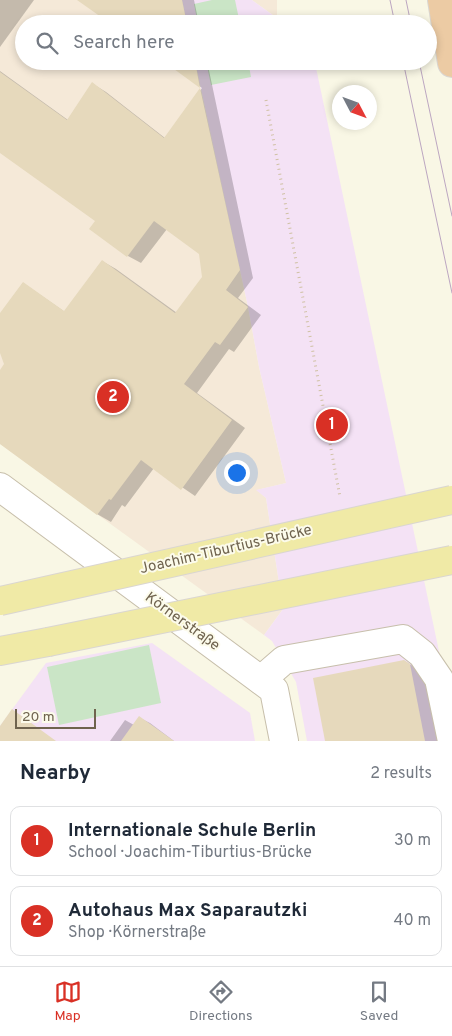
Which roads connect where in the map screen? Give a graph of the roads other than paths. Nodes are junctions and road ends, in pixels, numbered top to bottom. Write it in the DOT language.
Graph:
graph roads {
  1 [pos="442,0"];
  2 [pos="452,63"];
  3 [pos="0,487"];
  4 [pos="452,500"];
  5 [pos="452,560"];
  6 [pos="0,600"];
  7 [pos="0,652"];
  8 [pos="261,680"];
  9 [pos="284,741"];
  10 [pos="452,741"];
  1 -- 2 [label="highway"];
  3 -- 8 [label="street, Körnerstraße"];
  4 -- 6 [label="main road, Joachim-Tiburtius-Brücke, bridge"];
  5 -- 7 [label="main road, bridge"];
  8 -- 9 [label="street, Körnerstraße"];
  8 -- 10 [label="street"];
}
